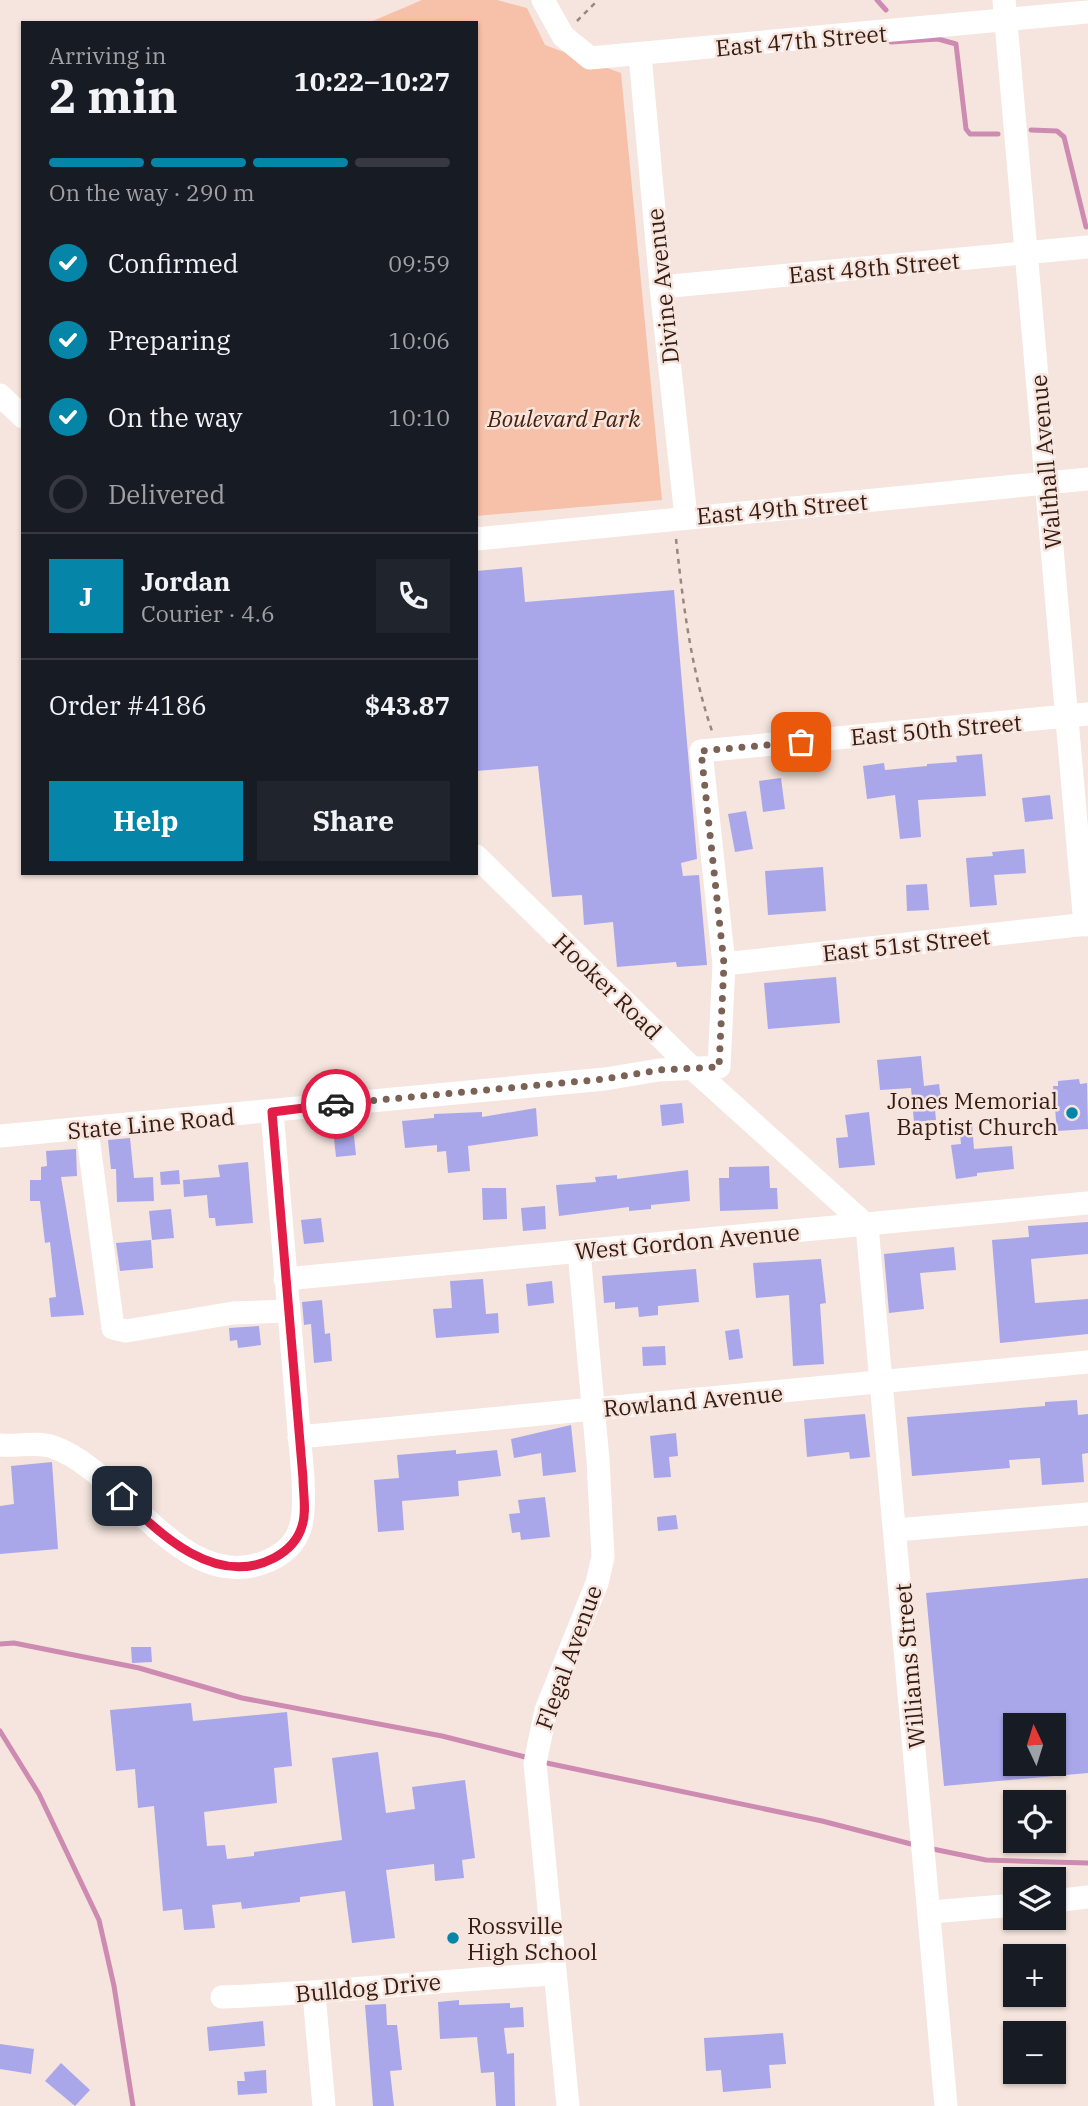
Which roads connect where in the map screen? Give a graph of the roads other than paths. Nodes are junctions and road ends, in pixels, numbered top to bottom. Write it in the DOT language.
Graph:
graph roads {
  1 [pos="543,0"];
  2 [pos="1005,10"];
  3 [pos="1088,12"];
  4 [pos="640,55"];
  5 [pos="1088,247"];
  6 [pos="1027,253"];
  7 [pos="661,287"];
  8 [pos="0,395"];
  9 [pos="21,415"];
  10 [pos="1088,479"];
  11 [pos="1047,483"];
  12 [pos="680,517"];
  13 [pos="478,539"];
  14 [pos="1077,715"];
  15 [pos="478,858"];
  16 [pos="1087,925"];
  17 [pos="724,964"];
  18 [pos="693,1069"];
  19 [pos="272,1112"];
  20 [pos="87,1129"];
  21 [pos="0,1136"];
  22 [pos="1088,1203"];
  23 [pos="867,1226"];
  24 [pos="579,1251"];
  25 [pos="285,1279"];
  26 [pos="287,1311"];
  27 [pos="1088,1362"];
  28 [pos="883,1382"];
  29 [pos="594,1410"];
  30 [pos="299,1437"];
  31 [pos="0,1445"];
  32 [pos="1088,1514"];
  33 [pos="896,1531"];
  34 [pos="1088,1897"];
  35 [pos="1066,1900"];
  36 [pos="1003,1906"];
  37 [pos="931,1912"];
  38 [pos="555,1974"];
  39 [pos="314,1994"];
  40 [pos="222,1997"];
  41 [pos="324,2106"];
  42 [pos="568,2106"];
  43 [pos="946,2106"];
  1 -- 4 [label="street, East 47th Street"];
  2 -- 3 [label="street, East 47th Street"];
  2 -- 4 [label="street, East 47th Street"];
  2 -- 6 [label="street, Walthall Avenue"];
  4 -- 7 [label="street, Divine Avenue"];
  5 -- 6 [label="street, East 48th Street"];
  6 -- 7 [label="street, East 48th Street"];
  6 -- 11 [label="street, Walthall Avenue"];
  7 -- 12 [label="street, Divine Avenue"];
  8 -- 9 [label="street"];
  10 -- 11 [label="street, East 49th Street"];
  11 -- 12 [label="street, East 49th Street"];
  11 -- 14 [label="street, Walthall Avenue"];
  12 -- 13 [label="street, East 49th Street"];
  14 -- 16 [label="street, Walthall Avenue"];
  14 -- 17 [label="street, East 50th Street"];
  15 -- 18 [label="street, Hooker Road"];
  16 -- 17 [label="street, East 51st Street"];
  17 -- 18 [label="street, State Line Road"];
  18 -- 19 [label="street, State Line Road"];
  18 -- 23 [label="street, Hooker Road"];
  19 -- 20 [label="street, State Line Road"];
  19 -- 25 [label="street"];
  20 -- 21 [label="street, State Line Road"];
  20 -- 26 [label="street"];
  22 -- 23 [label="street, West Gordon Avenue"];
  23 -- 24 [label="street, West Gordon Avenue"];
  23 -- 28 [label="street, Williams Street"];
  24 -- 25 [label="street, West Gordon Avenue"];
  24 -- 29 [label="street, Flegal Avenue"];
  25 -- 26 [label="street"];
  26 -- 30 [label="street"];
  27 -- 28 [label="street, Rowland Avenue"];
  28 -- 29 [label="street, Rowland Avenue"];
  28 -- 33 [label="street, Williams Street"];
  29 -- 30 [label="street, Rowland Avenue"];
  29 -- 38 [label="street, Flegal Avenue"];
  30 -- 31 [label="street"];
  32 -- 33 [label="street"];
  33 -- 37 [label="street, Williams Street"];
  34 -- 35 [label="street"];
  36 -- 37 [label="street"];
  37 -- 43 [label="street, Williams Street"];
  38 -- 39 [label="street, Bulldog Drive"];
  38 -- 42 [label="street, Flegal Avenue"];
  39 -- 40 [label="street, Bulldog Drive"];
  39 -- 41 [label="street"];
}
